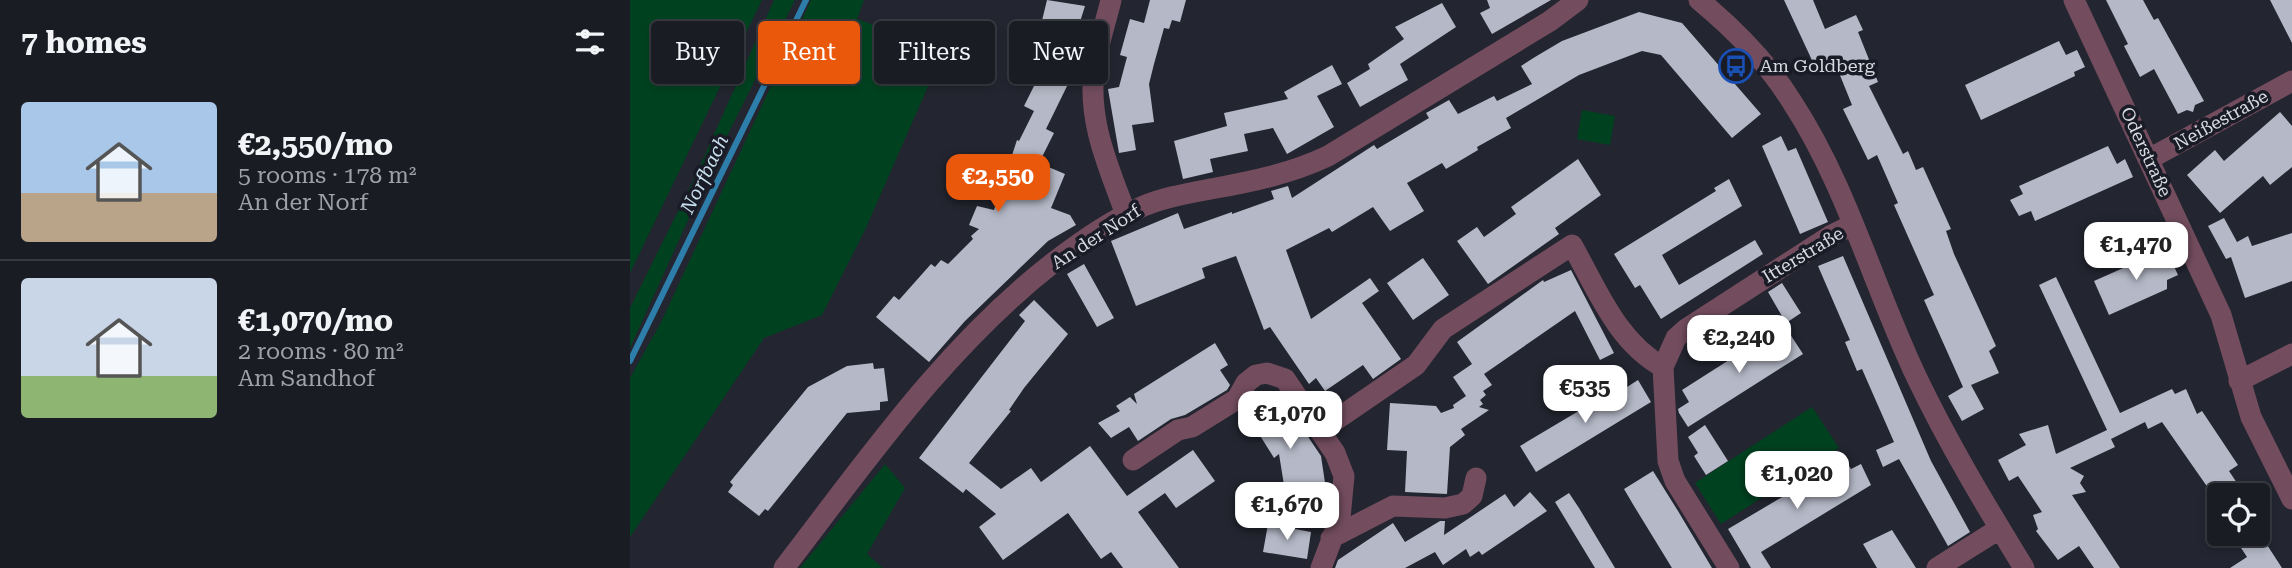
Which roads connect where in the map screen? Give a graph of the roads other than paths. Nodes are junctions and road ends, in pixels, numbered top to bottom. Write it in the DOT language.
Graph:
graph roads {
  1 [pos="1111,0"];
  2 [pos="1577,0"];
  3 [pos="1699,0"];
  4 [pos="2074,0"];
  5 [pos="2292,81"];
  6 [pos="2149,159"];
  7 [pos="1126,214"];
  8 [pos="1852,225"];
  9 [pos="2292,354"];
  10 [pos="1663,367"];
  11 [pos="2239,381"];
  12 [pos="1321,430"];
  13 [pos="1133,460"];
  14 [pos="1476,478"];
  15 [pos="2292,499"];
  16 [pos="1999,529"];
  17 [pos="1331,538"];
  18 [pos="784,568"];
  19 [pos="1321,568"];
  20 [pos="1729,568"];
  21 [pos="1937,568"];
  22 [pos="2024,568"];
  1 -- 7 [label="street"];
  2 -- 7 [label="street, An der Norf"];
  3 -- 8 [label="street"];
  4 -- 6 [label="street, Oderstraße"];
  5 -- 6 [label="street, Neißestraße"];
  6 -- 11 [label="street, Oderstraße"];
  7 -- 18 [label="street, An der Norf"];
  8 -- 10 [label="street, Itterstraße"];
  8 -- 16 [label="street"];
  9 -- 11 [label="street"];
  10 -- 12 [label="street"];
  10 -- 20 [label="street, Itterstraße"];
  11 -- 15 [label="street, Oderstraße"];
  12 -- 13 [label="street"];
  12 -- 17 [label="street"];
  14 -- 17 [label="street"];
  16 -- 21 [label="street"];
  16 -- 22 [label="street"];
  17 -- 19 [label="street"];
}
